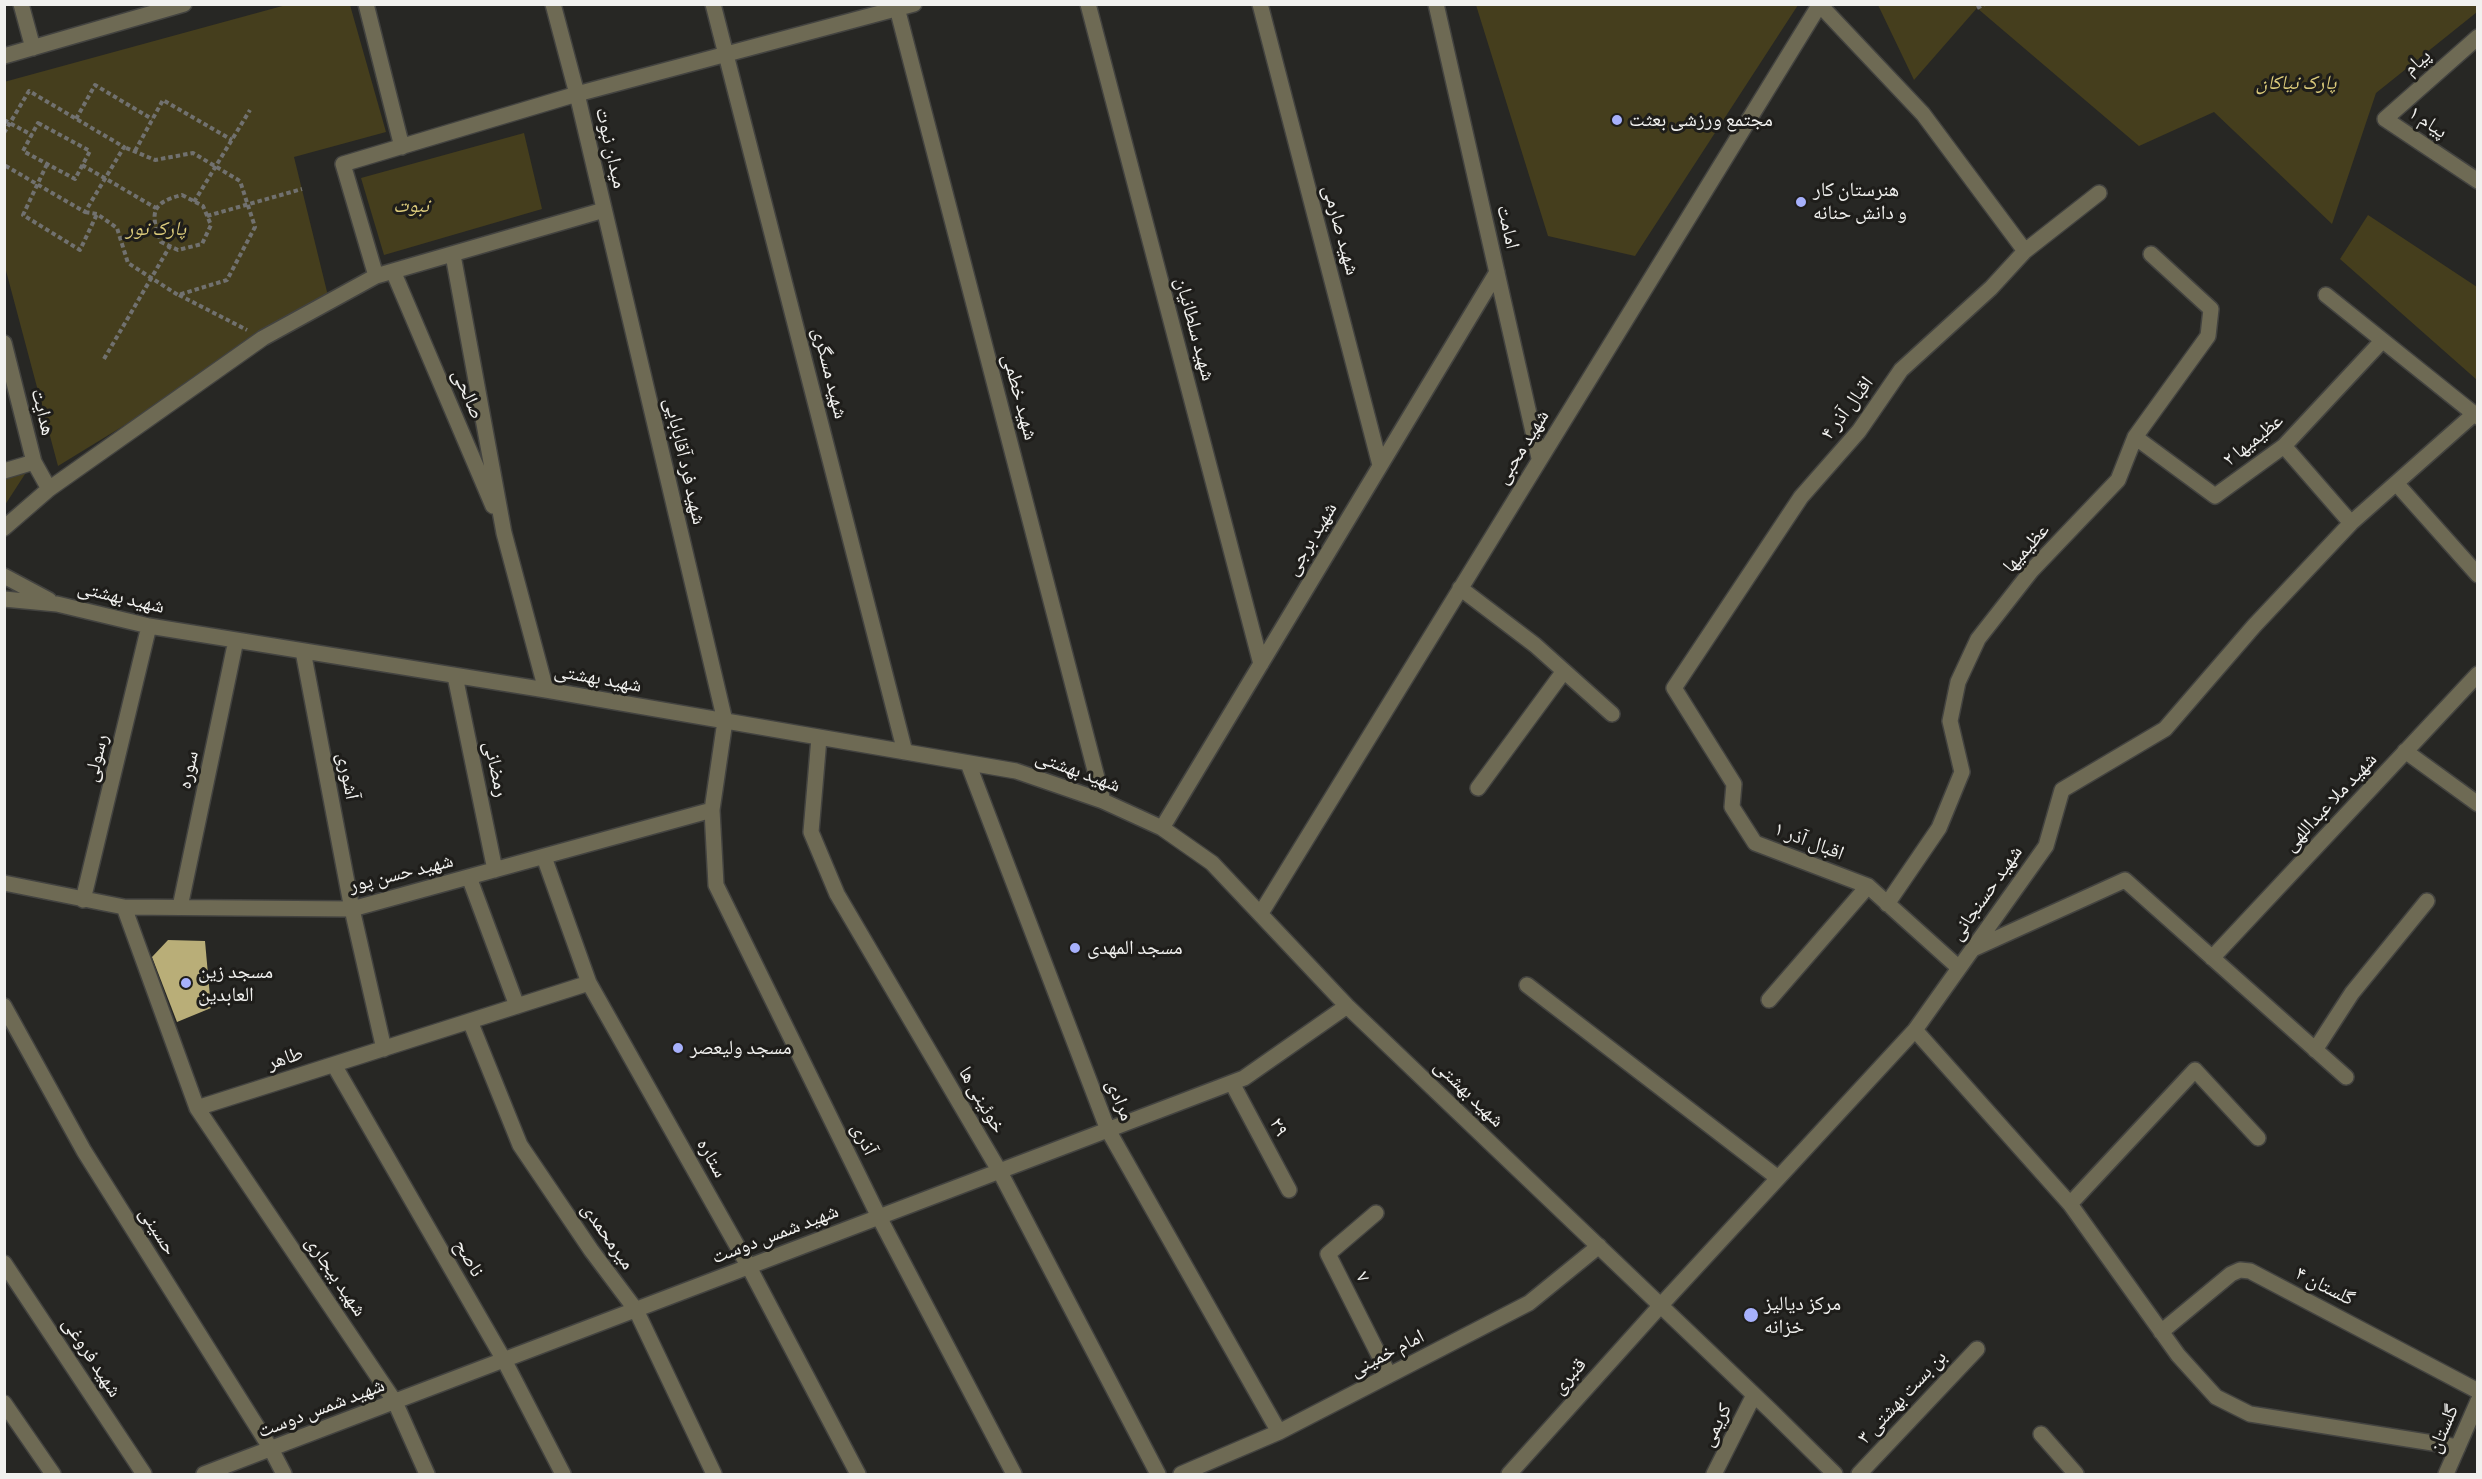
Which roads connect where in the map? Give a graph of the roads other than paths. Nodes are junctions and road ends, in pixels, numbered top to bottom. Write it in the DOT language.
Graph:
graph roads {
  1 [pos="21,4"];
  2 [pos="184,4"];
  3 [pos="366,4"];
  4 [pos="554,4"];
  5 [pos="713,4"];
  6 [pos="914,4"];
  7 [pos="1088,4"];
  8 [pos="1260,4"];
  9 [pos="1436,4"];
  10 [pos="1820,5"];
  11 [pos="896,7"];
  12 [pos="2478,37"];
  13 [pos="33,48"];
  14 [pos="726,54"];
  15 [pos="4,56"];
  16 [pos="577,94"];
  17 [pos="2385,119"];
  18 [pos="402,147"];
  19 [pos="2478,181"];
  20 [pos="2099,193"];
  21 [pos="604,210"];
  22 [pos="2025,251"];
  23 [pos="2151,254"];
  24 [pos="453,255"];
  25 [pos="393,271"];
  26 [pos="1497,272"];
  27 [pos="376,276"];
  28 [pos="2325,295"];
  29 [pos="2382,340"];
  30 [pos="4,343"];
  31 [pos="2476,416"];
  32 [pos="2136,437"];
  33 [pos="2284,446"];
  34 [pos="1539,458"];
  35 [pos="34,462"];
  36 [pos="1380,465"];
  37 [pos="4,471"];
  38 [pos="2396,483"];
  39 [pos="49,489"];
  40 [pos="2350,523"];
  41 [pos="4,528"];
  42 [pos="504,533"];
  43 [pos="2478,575"];
  44 [pos="4,576"];
  45 [pos="1460,588"];
  46 [pos="4,599"];
  47 [pos="57,604"];
  48 [pos="149,626"];
  49 [pos="236,640"];
  50 [pos="303,651"];
  51 [pos="1261,664"];
  52 [pos="1564,671"];
  53 [pos="2478,674"];
  54 [pos="455,676"];
  55 [pos="1674,688"];
  56 [pos="546,690"];
  57 [pos="1612,714"];
  58 [pos="725,721"];
  59 [pos="819,738"];
  60 [pos="2406,751"];
  61 [pos="905,752"];
  62 [pos="968,763"];
  63 [pos="1478,788"];
  64 [pos="1103,801"];
  65 [pos="2478,804"];
  66 [pos="712,810"];
  67 [pos="1161,828"];
  68 [pos="544,857"];
  69 [pos="495,870"];
  70 [pos="469,877"];
  71 [pos="4,883"];
  72 [pos="1868,886"];
  73 [pos="83,900"];
  74 [pos="2427,901"];
  75 [pos="1887,904"];
  76 [pos="124,907"];
  77 [pos="180,907"];
  78 [pos="352,909"];
  79 [pos="1261,913"];
  80 [pos="1973,949"];
  81 [pos="2212,958"];
  82 [pos="1959,968"];
  83 [pos="589,983"];
  84 [pos="1527,985"];
  85 [pos="1769,1000"];
  86 [pos="4,1006"];
  87 [pos="517,1006"];
  88 [pos="1347,1006"];
  89 [pos="470,1021"];
  90 [pos="1915,1030"];
  91 [pos="384,1049"];
  92 [pos="2315,1050"];
  93 [pos="334,1065"];
  94 [pos="2346,1077"];
  95 [pos="1232,1083"];
  96 [pos="197,1108"];
  97 [pos="1108,1130"];
  98 [pos="2258,1138"];
  99 [pos="1000,1172"];
  100 [pos="1778,1179"];
  101 [pos="1289,1190"];
  102 [pos="2070,1204"];
  103 [pos="1376,1213"];
  104 [pos="879,1217"];
  105 [pos="1599,1246"];
  106 [pos="4,1263"];
  107 [pos="749,1267"];
  108 [pos="1661,1305"];
  109 [pos="636,1310"];
  110 [pos="2161,1332"];
  111 [pos="1977,1349"];
  112 [pos="504,1360"];
  113 [pos="1389,1375"];
  114 [pos="2478,1391"];
  115 [pos="1754,1395"];
  116 [pos="2478,1401"];
  117 [pos="394,1402"];
  118 [pos="4,1403"];
  119 [pos="2473,1424"];
  120 [pos="1279,1432"];
  121 [pos="2042,1434"];
  122 [pos="2458,1447"];
  123 [pos="271,1449"];
  124 [pos="53,1474"];
  125 [pos="144,1474"];
  126 [pos="204,1474"];
  127 [pos="284,1474"];
  128 [pos="427,1474"];
  129 [pos="563,1474"];
  130 [pos="714,1474"];
  131 [pos="858,1474"];
  132 [pos="1014,1474"];
  133 [pos="1158,1474"];
  134 [pos="1181,1474"];
  135 [pos="1509,1474"];
  136 [pos="1714,1474"];
  137 [pos="1834,1474"];
  138 [pos="1859,1474"];
  139 [pos="2076,1474"];
  140 [pos="2446,1474"];
  1 -- 13 [label="street"];
  2 -- 13 [label="street"];
  3 -- 18 [label="street"];
  4 -- 16 [label="street"];
  5 -- 14 [label="street, شهید مسگری"];
  6 -- 11 [label="street"];
  7 -- 51 [label="street, شهید سلطانیان"];
  8 -- 36 [label="street, شهید صارمی"];
  9 -- 26 [label="street, امامت"];
  10 -- 22 [label="street"];
  10 -- 34 [label="street, شهید محبی"];
  11 -- 14 [label="street"];
  11 -- 64 [label="street, شهید خطمی"];
  12 -- 17 [label="street, پیام"];
  13 -- 15 [label="street"];
  14 -- 16 [label="street"];
  14 -- 61 [label="street, شهید مسگری"];
  16 -- 18 [label="street, میدان نبوت"];
  16 -- 21 [label="street, میدان نبوت"];
  17 -- 19 [label="street, پیام ۱"];
  18 -- 27 [label="street, میدان نبوت"];
  20 -- 22 [label="street, اقبال آذر ۴"];
  21 -- 24 [label="street, میدان نبوت"];
  21 -- 58 [label="street, شهید فرد آقابابایی"];
  22 -- 55 [label="street, اقبال آذر ۴"];
  23 -- 32 [label="street, عظیمیها"];
  24 -- 25 [label="street, میدان نبوت"];
  24 -- 42 [label="street, صالحی"];
  25 -- 27 [label="street, میدان نبوت"];
  25 -- 42 [label="street, صالحی"];
  26 -- 34 [label="street, امامت"];
  26 -- 36 [label="street, شهید برجی"];
  27 -- 39 [label="street"];
  28 -- 29 [label="street"];
  29 -- 31 [label="street"];
  29 -- 33 [label="street, عظیمیها ۲"];
  30 -- 35 [label="street, هدایت"];
  31 -- 38 [label="street, شهید حسنجانی"];
  32 -- 33 [label="street, عظیمیها ۲"];
  32 -- 75 [label="street, عظیمیها"];
  33 -- 40 [label="street"];
  34 -- 45 [label="street, شهید محبی"];
  35 -- 37 [label="street"];
  35 -- 39 [label="street, هدایت"];
  36 -- 51 [label="street, شهید برجی"];
  38 -- 40 [label="street, شهید حسنجانی"];
  38 -- 43 [label="street"];
  39 -- 41 [label="street"];
  40 -- 80 [label="street, شهید حسنجانی"];
  42 -- 56 [label="street, صالحی"];
  44 -- 47 [label="street, شهید بهشتی"];
  45 -- 52 [label="street"];
  45 -- 79 [label="street, شهید محبی"];
  46 -- 47 [label="street, شهید بهشتی"];
  47 -- 48 [label="street, شهید بهشتی"];
  48 -- 49 [label="street, شهید بهشتی"];
  48 -- 73 [label="street, رسولی"];
  49 -- 50 [label="street, شهید بهشتی"];
  49 -- 77 [label="street, سوره"];
  50 -- 54 [label="street, شهید بهشتی"];
  50 -- 78 [label="street, آشوری"];
  51 -- 67 [label="street, شهید برجی"];
  52 -- 57 [label="street"];
  52 -- 63 [label="street"];
  53 -- 60 [label="street, شهید ملا عبداللهی"];
  54 -- 56 [label="street, شهید بهشتی"];
  54 -- 69 [label="street, رمضانی"];
  55 -- 72 [label="street, اقبال آذر ۱"];
  56 -- 58 [label="street, شهید بهشتی"];
  58 -- 59 [label="street, شهید بهشتی"];
  58 -- 66 [label="street"];
  59 -- 61 [label="street, شهید بهشتی"];
  59 -- 99 [label="street, خوئینی ها"];
  60 -- 65 [label="street"];
  60 -- 81 [label="street, شهید ملا عبداللهی"];
  61 -- 62 [label="street, شهید بهشتی"];
  62 -- 64 [label="street, شهید بهشتی"];
  62 -- 97 [label="street, مرادی"];
  64 -- 67 [label="street, شهید بهشتی"];
  66 -- 68 [label="street, شهید حسن پور"];
  66 -- 104 [label="street, آذری"];
  67 -- 79 [label="street, شهید بهشتی"];
  68 -- 69 [label="street, شهید حسن پور"];
  68 -- 83 [label="street, ستاره"];
  69 -- 70 [label="street, شهید حسن پور"];
  70 -- 78 [label="street, شهید حسن پور"];
  70 -- 87 [label="street"];
  71 -- 73 [label="street, شهید حسن پور"];
  72 -- 75 [label="street, اقبال آذر ۱"];
  72 -- 85 [label="street"];
  73 -- 76 [label="street, شهید حسن پور"];
  74 -- 92 [label="street"];
  75 -- 82 [label="street, اقبال آذر ۱"];
  76 -- 77 [label="street, شهید حسن پور"];
  76 -- 96 [label="street"];
  77 -- 78 [label="street, شهید حسن پور"];
  78 -- 91 [label="street, آشوری"];
  79 -- 88 [label="street, شهید بهشتی"];
  80 -- 81 [label="street"];
  80 -- 82 [label="street, شهید حسنجانی"];
  81 -- 92 [label="street"];
  82 -- 90 [label="street, شهید حسنجانی"];
  83 -- 87 [label="street, طاهر"];
  83 -- 107 [label="street, ستاره"];
  84 -- 100 [label="street"];
  86 -- 123 [label="street, حسینی"];
  87 -- 89 [label="street, طاهر"];
  88 -- 95 [label="street, شهید شمس دوست"];
  88 -- 105 [label="street, شهید بهشتی"];
  89 -- 91 [label="street, طاهر"];
  89 -- 109 [label="street, میرمحمدی"];
  90 -- 100 [label="street, شهید حسنجانی"];
  90 -- 102 [label="street"];
  91 -- 93 [label="street, طاهر"];
  92 -- 94 [label="street"];
  93 -- 96 [label="street, طاهر"];
  93 -- 112 [label="street, ناصح"];
  95 -- 97 [label="street, شهید شمس دوست"];
  95 -- 101 [label="street, ۲۹"];
  96 -- 117 [label="street, شهید بیجاری"];
  97 -- 99 [label="street, شهید شمس دوست"];
  97 -- 120 [label="street, مرادی"];
  98 -- 102 [label="street"];
  99 -- 104 [label="street, شهید شمس دوست"];
  99 -- 133 [label="street, خوئینی ها"];
  100 -- 108 [label="street, شهید حسنجانی"];
  102 -- 110 [label="street"];
  103 -- 113 [label="street, ۷"];
  104 -- 107 [label="street, شهید شمس دوست"];
  104 -- 132 [label="street, آذری"];
  105 -- 108 [label="street, شهید بهشتی"];
  105 -- 113 [label="street, امام خمینی"];
  106 -- 125 [label="street, شهید فروغی"];
  107 -- 109 [label="street, شهید شمس دوست"];
  107 -- 131 [label="street, ستاره"];
  108 -- 115 [label="street, شهید بهشتی"];
  108 -- 135 [label="street, قنبری"];
  109 -- 112 [label="street, شهید شمس دوست"];
  109 -- 130 [label="street, میرمحمدی"];
  110 -- 114 [label="street, گلستان ۴"];
  110 -- 122 [label="street"];
  111 -- 138 [label="street, بن بست بهشتی ۳"];
  112 -- 117 [label="street, شهید شمس دوست"];
  112 -- 129 [label="street, ناصح"];
  113 -- 120 [label="street, امام خمینی"];
  115 -- 136 [label="street, کریمی"];
  115 -- 137 [label="street, شهید بهشتی"];
  116 -- 119 [label="street, گلستان"];
  117 -- 123 [label="street, شهید شمس دوست"];
  117 -- 128 [label="street, شهید بیجاری"];
  118 -- 124 [label="street"];
  119 -- 122 [label="street, گلستان"];
  120 -- 134 [label="street, امام خمینی"];
  121 -- 139 [label="street"];
  122 -- 140 [label="street, گلستان"];
  123 -- 126 [label="street, شهید شمس دوست"];
  123 -- 127 [label="street, حسینی"];
}
